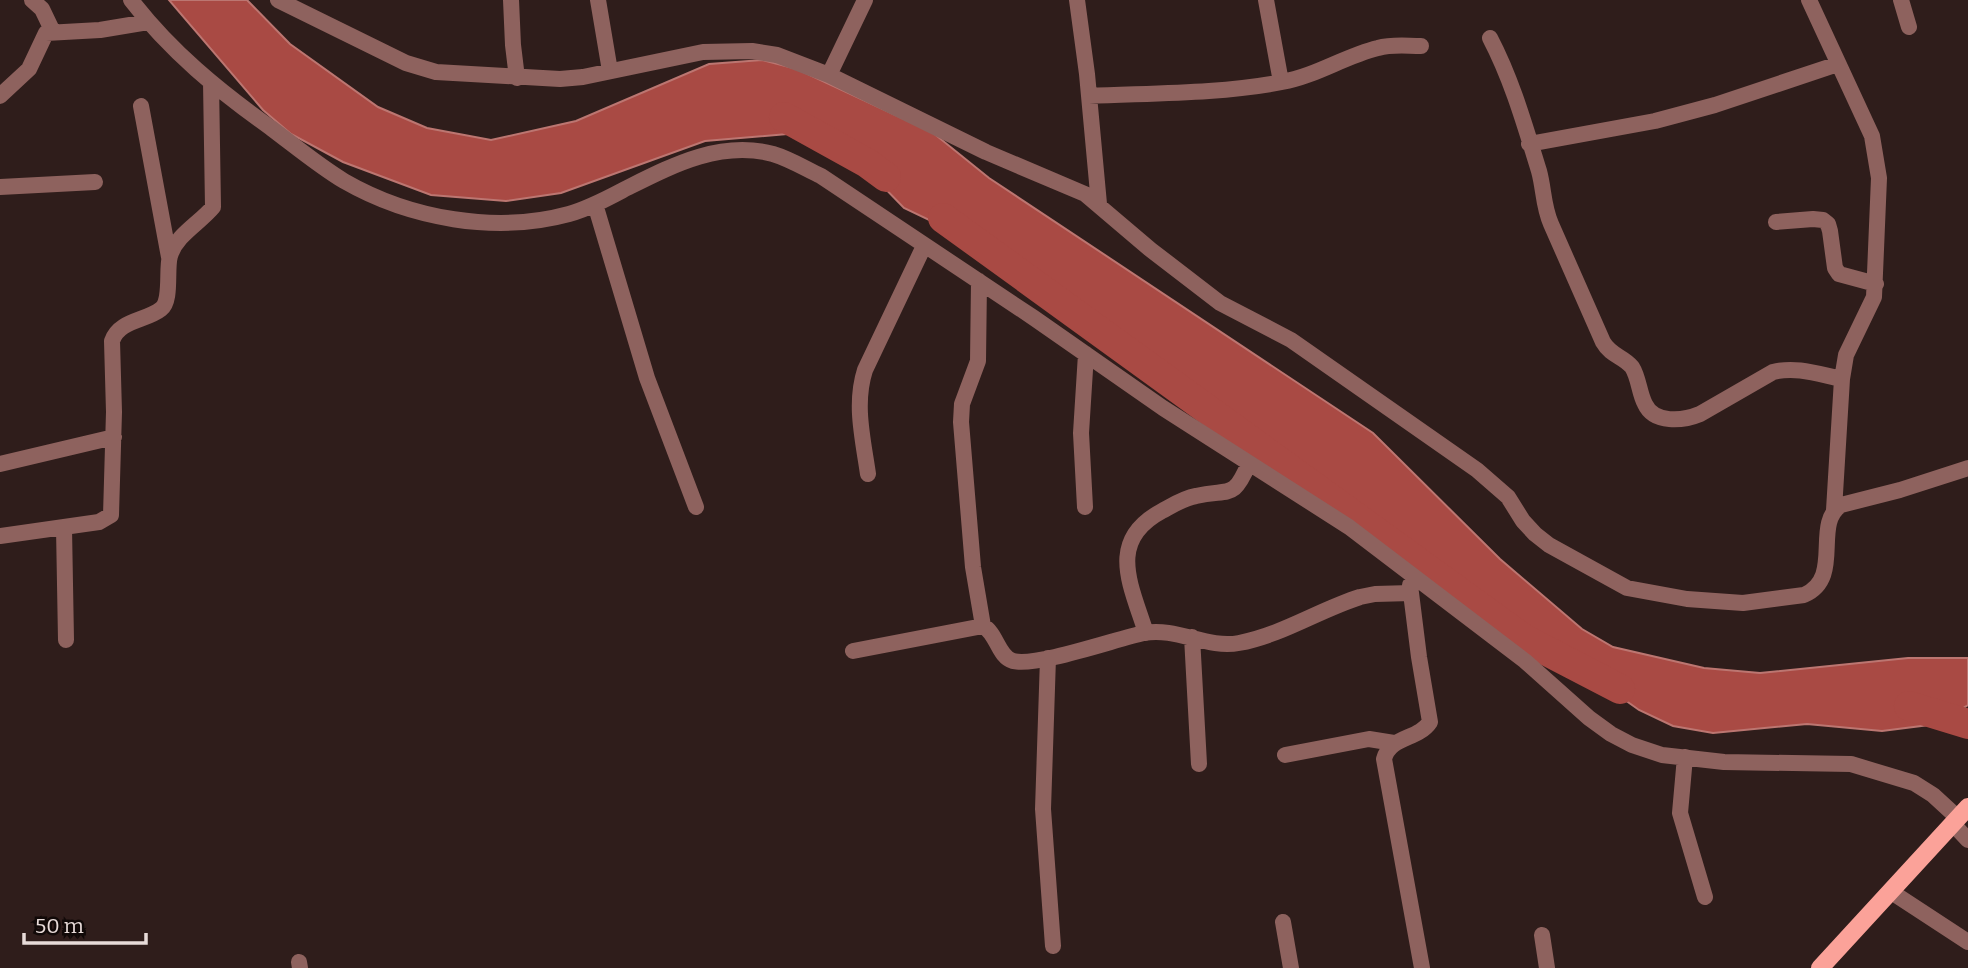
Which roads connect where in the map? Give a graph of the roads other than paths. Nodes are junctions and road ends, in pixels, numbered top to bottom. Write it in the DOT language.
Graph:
graph roads {
  1 [pos="32,0"];
  2 [pos="131,0"];
  3 [pos="278,0"];
  4 [pos="511,0"];
  5 [pos="598,0"];
  6 [pos="865,0"];
  7 [pos="1077,0"];
  8 [pos="1266,0"];
  9 [pos="1809,0"];
  10 [pos="1900,0"];
  11 [pos="148,22"];
  12 [pos="1909,27"];
  13 [pos="53,32"];
  14 [pos="1490,38"];
  15 [pos="1420,46"];
  16 [pos="1838,64"];
  17 [pos="610,71"];
  18 [pos="829,75"];
  19 [pos="517,78"];
  20 [pos="211,82"];
  21 [pos="1281,82"];
  22 [pos="0,96"];
  23 [pos="1089,96"];
  24 [pos="141,106"];
  25 [pos="1530,144"];
  26 [pos="95,181"];
  27 [pos="0,187"];
  28 [pos="595,204"];
  29 [pos="1099,204"];
  30 [pos="1776,222"];
  31 [pos="924,246"];
  32 [pos="169,257"];
  33 [pos="979,281"];
  34 [pos="1876,284"];
  35 [pos="1086,355"];
  36 [pos="1842,379"];
  37 [pos="114,437"];
  38 [pos="1249,463"];
  39 [pos="0,464"];
  40 [pos="1968,468"];
  41 [pos="868,474"];
  42 [pos="696,507"];
  43 [pos="1085,507"];
  44 [pos="1834,510"];
  45 [pos="64,528"];
  46 [pos="0,536"];
  47 [pos="1409,574"];
  48 [pos="1411,593"];
  49 [pos="983,626"];
  50 [pos="1146,633"];
  51 [pos="1192,637"];
  52 [pos="66,640"];
  53 [pos="853,651"];
  54 [pos="1048,658"];
  55 [pos="1394,743"];
  56 [pos="1285,755"];
  57 [pos="1685,757"];
  58 [pos="1199,764"];
  59 [pos="1960,816"];
  60 [pos="1968,840"];
  61 [pos="1890,891"];
  62 [pos="1705,897"];
  63 [pos="1283,922"];
  64 [pos="1542,935"];
  65 [pos="1968,942"];
  66 [pos="1053,946"];
  67 [pos="1292,968"];
  68 [pos="1422,968"];
  69 [pos="1547,968"];
  70 [pos="1819,968"];
  1 -- 13 [label="street"];
  2 -- 11 [label="street"];
  3 -- 19 [label="street"];
  4 -- 19 [label="street"];
  5 -- 17 [label="street"];
  6 -- 18 [label="street"];
  7 -- 23 [label="street"];
  8 -- 21 [label="street"];
  9 -- 16 [label="street"];
  10 -- 12 [label="street"];
  11 -- 13 [label="street"];
  11 -- 20 [label="street"];
  13 -- 22 [label="street"];
  14 -- 25 [label="street"];
  15 -- 21 [label="street"];
  16 -- 25 [label="street"];
  16 -- 34 [label="street"];
  17 -- 18 [label="street"];
  17 -- 19 [label="street"];
  18 -- 29 [label="street"];
  20 -- 28 [label="street"];
  20 -- 32 [label="street"];
  21 -- 23 [label="street"];
  23 -- 29 [label="street"];
  24 -- 32 [label="street"];
  25 -- 36 [label="street"];
  26 -- 27 [label="street"];
  28 -- 31 [label="street"];
  28 -- 42 [label="street"];
  29 -- 44 [label="street"];
  30 -- 34 [label="street"];
  31 -- 33 [label="street"];
  31 -- 41 [label="street"];
  32 -- 37 [label="street"];
  33 -- 35 [label="street"];
  33 -- 49 [label="street"];
  34 -- 36 [label="street"];
  35 -- 38 [label="street"];
  35 -- 43 [label="street"];
  36 -- 44 [label="street"];
  37 -- 39 [label="street"];
  37 -- 45 [label="street"];
  38 -- 47 [label="street"];
  38 -- 50 [label="street"];
  40 -- 44 [label="street"];
  45 -- 46 [label="street"];
  45 -- 52 [label="street"];
  47 -- 48 [label="street"];
  47 -- 57 [label="street"];
  48 -- 51 [label="street"];
  48 -- 55 [label="street"];
  49 -- 53 [label="street"];
  49 -- 54 [label="street"];
  50 -- 51 [label="street"];
  50 -- 54 [label="street"];
  51 -- 58 [label="street"];
  54 -- 66 [label="street"];
  55 -- 56 [label="street"];
  55 -- 68 [label="street"];
  57 -- 59 [label="street"];
  57 -- 62 [label="street"];
  59 -- 60 [label="street"];
  59 -- 61 [label="main road"];
  61 -- 65 [label="street"];
  61 -- 70 [label="main road"];
  63 -- 67 [label="street"];
  64 -- 69 [label="street"];
}
